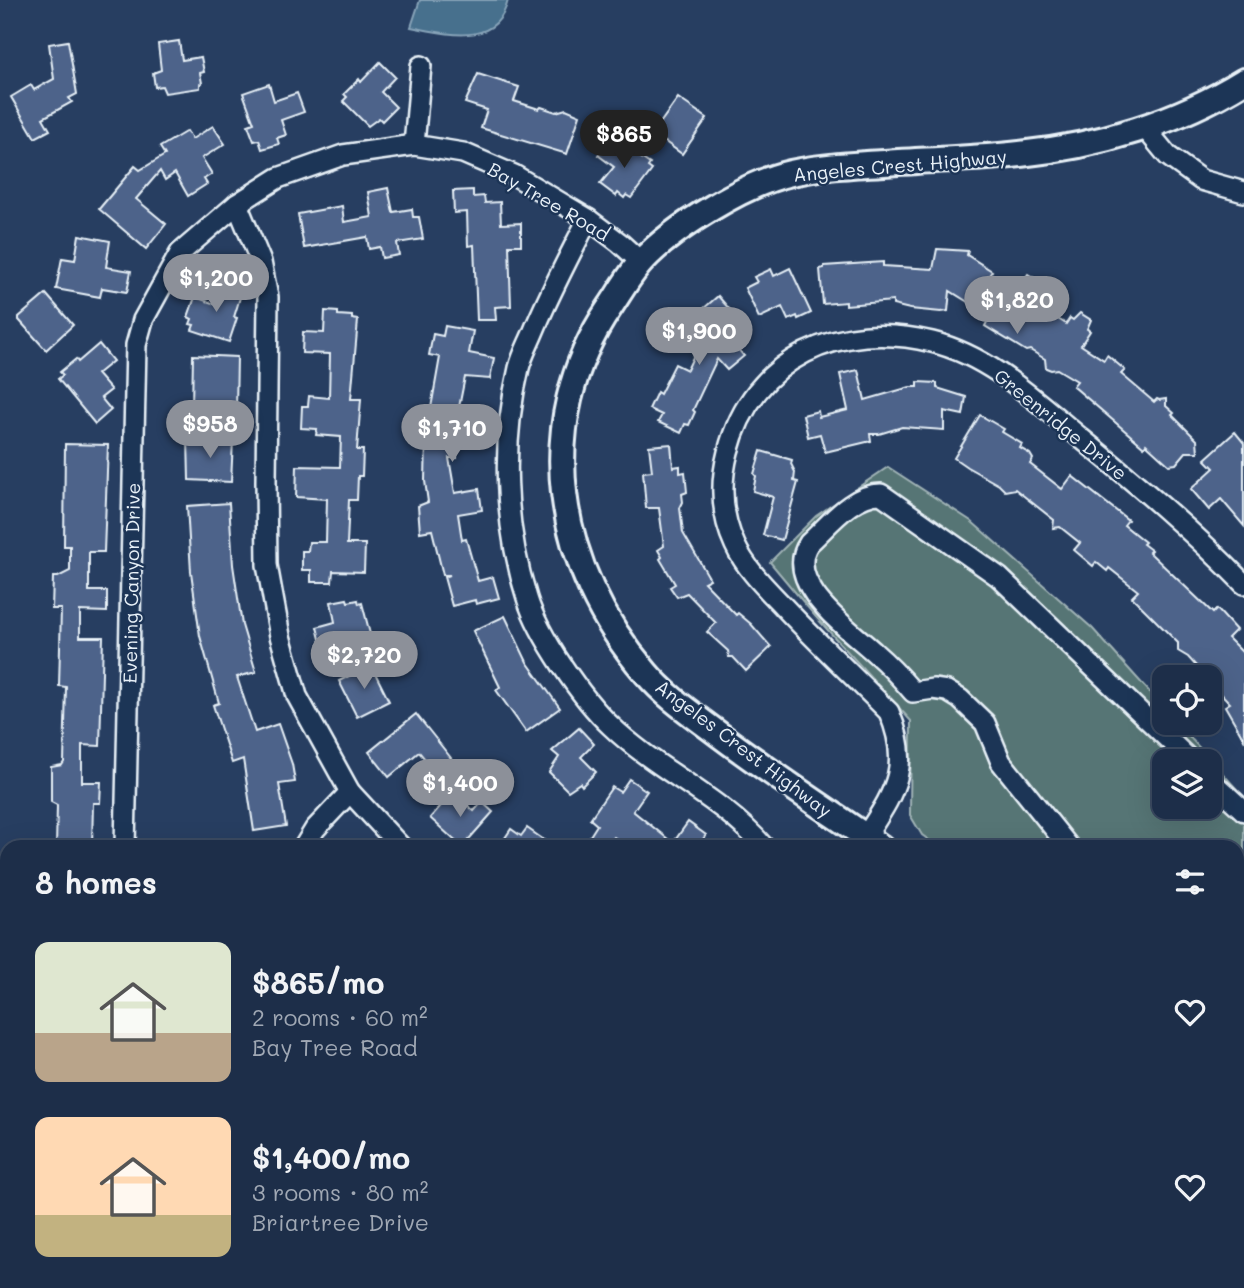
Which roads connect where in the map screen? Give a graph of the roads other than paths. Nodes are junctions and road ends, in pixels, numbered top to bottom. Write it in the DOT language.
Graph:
graph roads {
  1 [pos="421,66"];
  2 [pos="1244,81"];
  3 [pos="1145,128"];
  4 [pos="414,145"];
  5 [pos="1244,192"];
  6 [pos="237,204"];
  7 [pos="588,219"];
  8 [pos="641,262"];
  9 [pos="143,320"];
  10 [pos="1244,584"];
  11 [pos="1178,749"];
  12 [pos="1222,791"];
  13 [pos="349,792"];
  14 [pos="1244,811"];
  15 [pos="125,840"];
  16 [pos="308,840"];
  17 [pos="394,840"];
  18 [pos="758,840"];
  19 [pos="864,840"];
  20 [pos="870,840"];
  21 [pos="1063,840"];
  1 -- 4 [label="street"];
  2 -- 3 [label="main road, Angeles Crest Highway"];
  3 -- 5 [label="street"];
  3 -- 8 [label="main road, Angeles Crest Highway"];
  4 -- 6 [label="street, Bay Tree Road"];
  4 -- 7 [label="street, Bay Tree Road"];
  6 -- 9 [label="street, Bay Tree Road"];
  6 -- 13 [label="street"];
  7 -- 8 [label="street, Bay Tree Road"];
  7 -- 18 [label="street"];
  8 -- 19 [label="main road, Angeles Crest Highway"];
  9 -- 15 [label="street, Evening Canyon Drive"];
  10 -- 20 [label="street, Greenridge Drive"];
  11 -- 21 [label="street"];
  12 -- 14 [label="street"];
  13 -- 16 [label="street"];
  13 -- 17 [label="street"];
}
